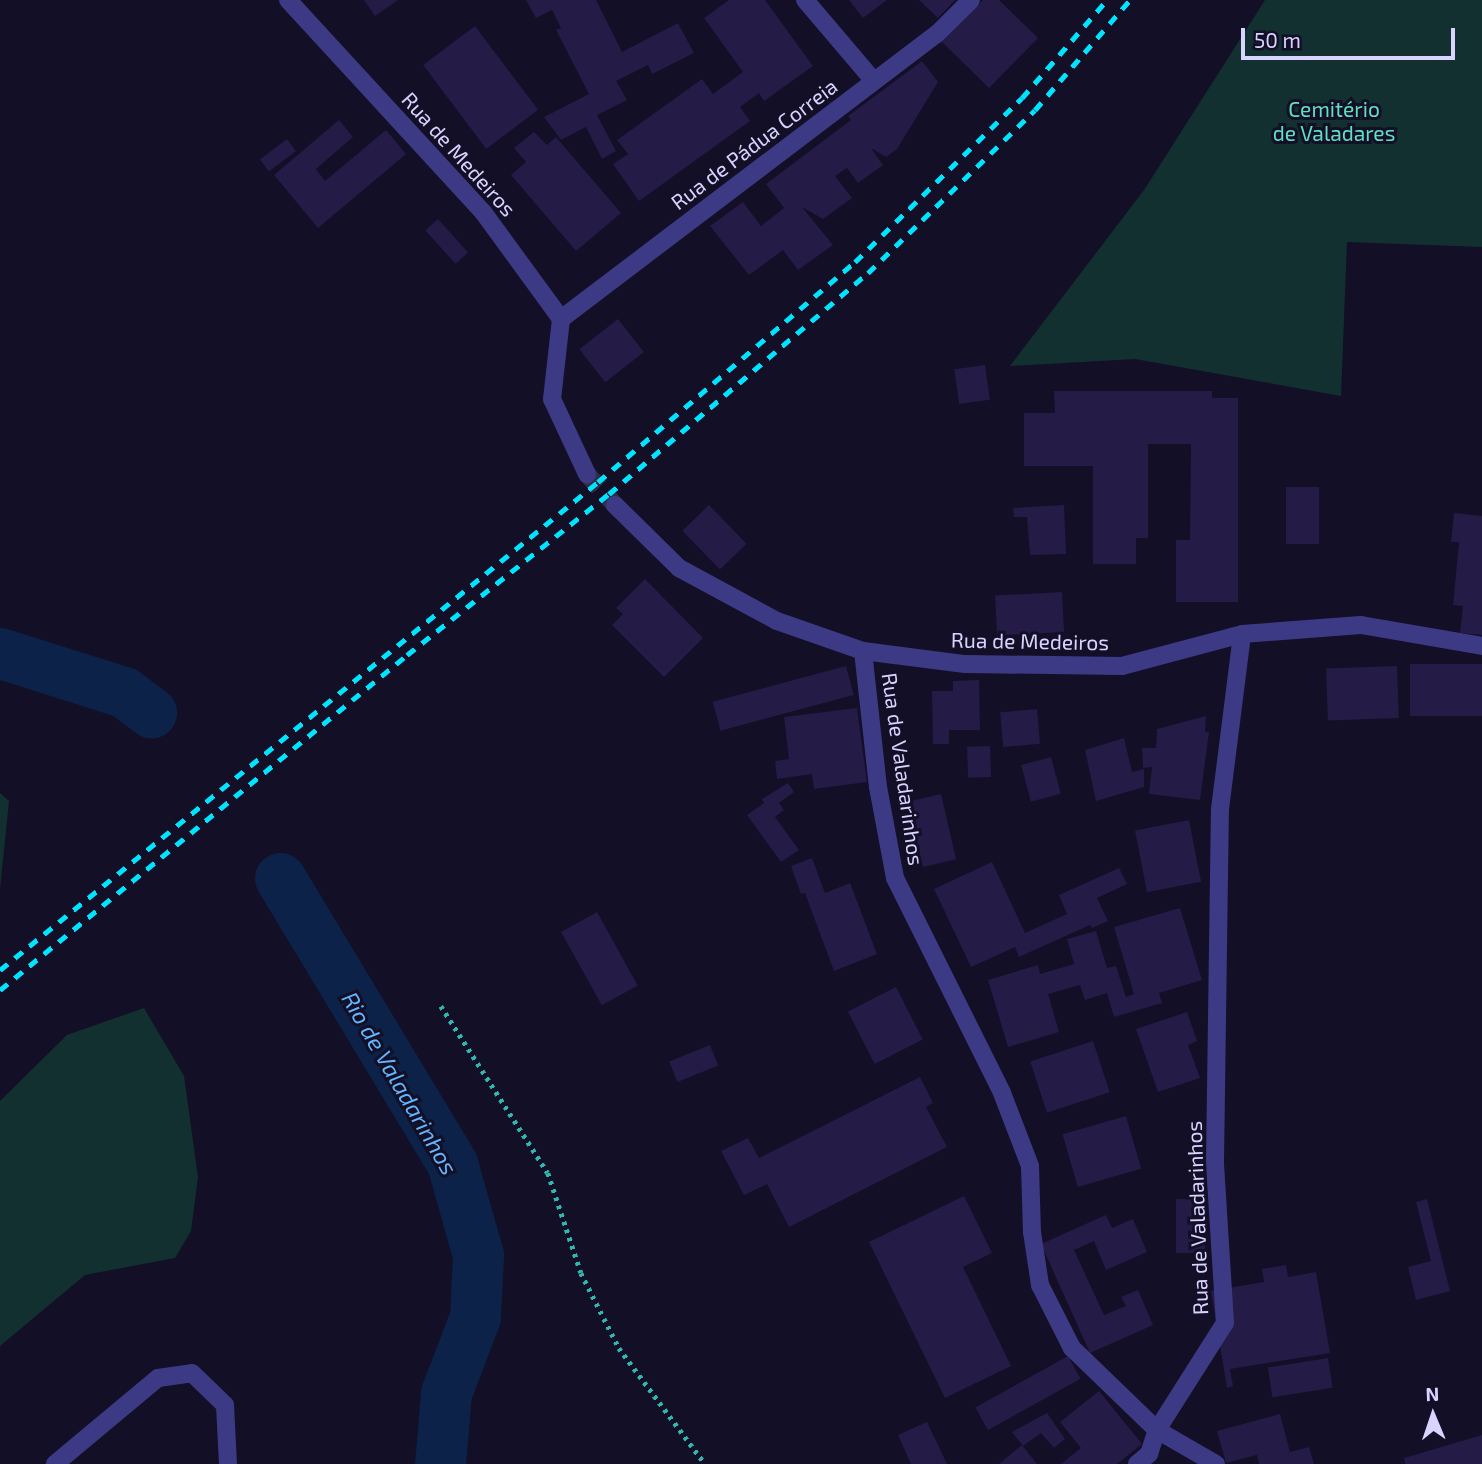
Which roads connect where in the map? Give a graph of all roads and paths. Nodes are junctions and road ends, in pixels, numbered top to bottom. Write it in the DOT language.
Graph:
graph roads {
  1 [pos="288,0"];
  2 [pos="805,0"];
  3 [pos="971,0"];
  4 [pos="874,81"];
  5 [pos="561,319"];
  6 [pos="587,474"];
  7 [pos="615,505"];
  8 [pos="1242,634"];
  9 [pos="1482,646"];
  10 [pos="863,651"];
  11 [pos="441,1006"];
  12 [pos="1157,1430"];
  13 [pos="55,1464"];
  14 [pos="228,1464"];
  15 [pos="705,1464"];
  16 [pos="1137,1464"];
  17 [pos="1216,1464"];
  1 -- 5 [label="street, Rua de Medeiros"];
  2 -- 4 [label="street"];
  3 -- 4 [label="street, Rua de Pádua Correia"];
  4 -- 5 [label="street, Rua de Pádua Correia"];
  5 -- 6 [label="street"];
  7 -- 10 [label="street, Rua de Medeiros"];
  8 -- 9 [label="street, Rua de Medeiros"];
  8 -- 10 [label="street, Rua de Medeiros"];
  8 -- 12 [label="street, Rua de Valadarinhos"];
  10 -- 12 [label="street, Rua de Valadarinhos"];
  11 -- 15 [label="path"];
  12 -- 16 [label="street"];
  12 -- 17 [label="street"];
  13 -- 14 [label="street"];
}
